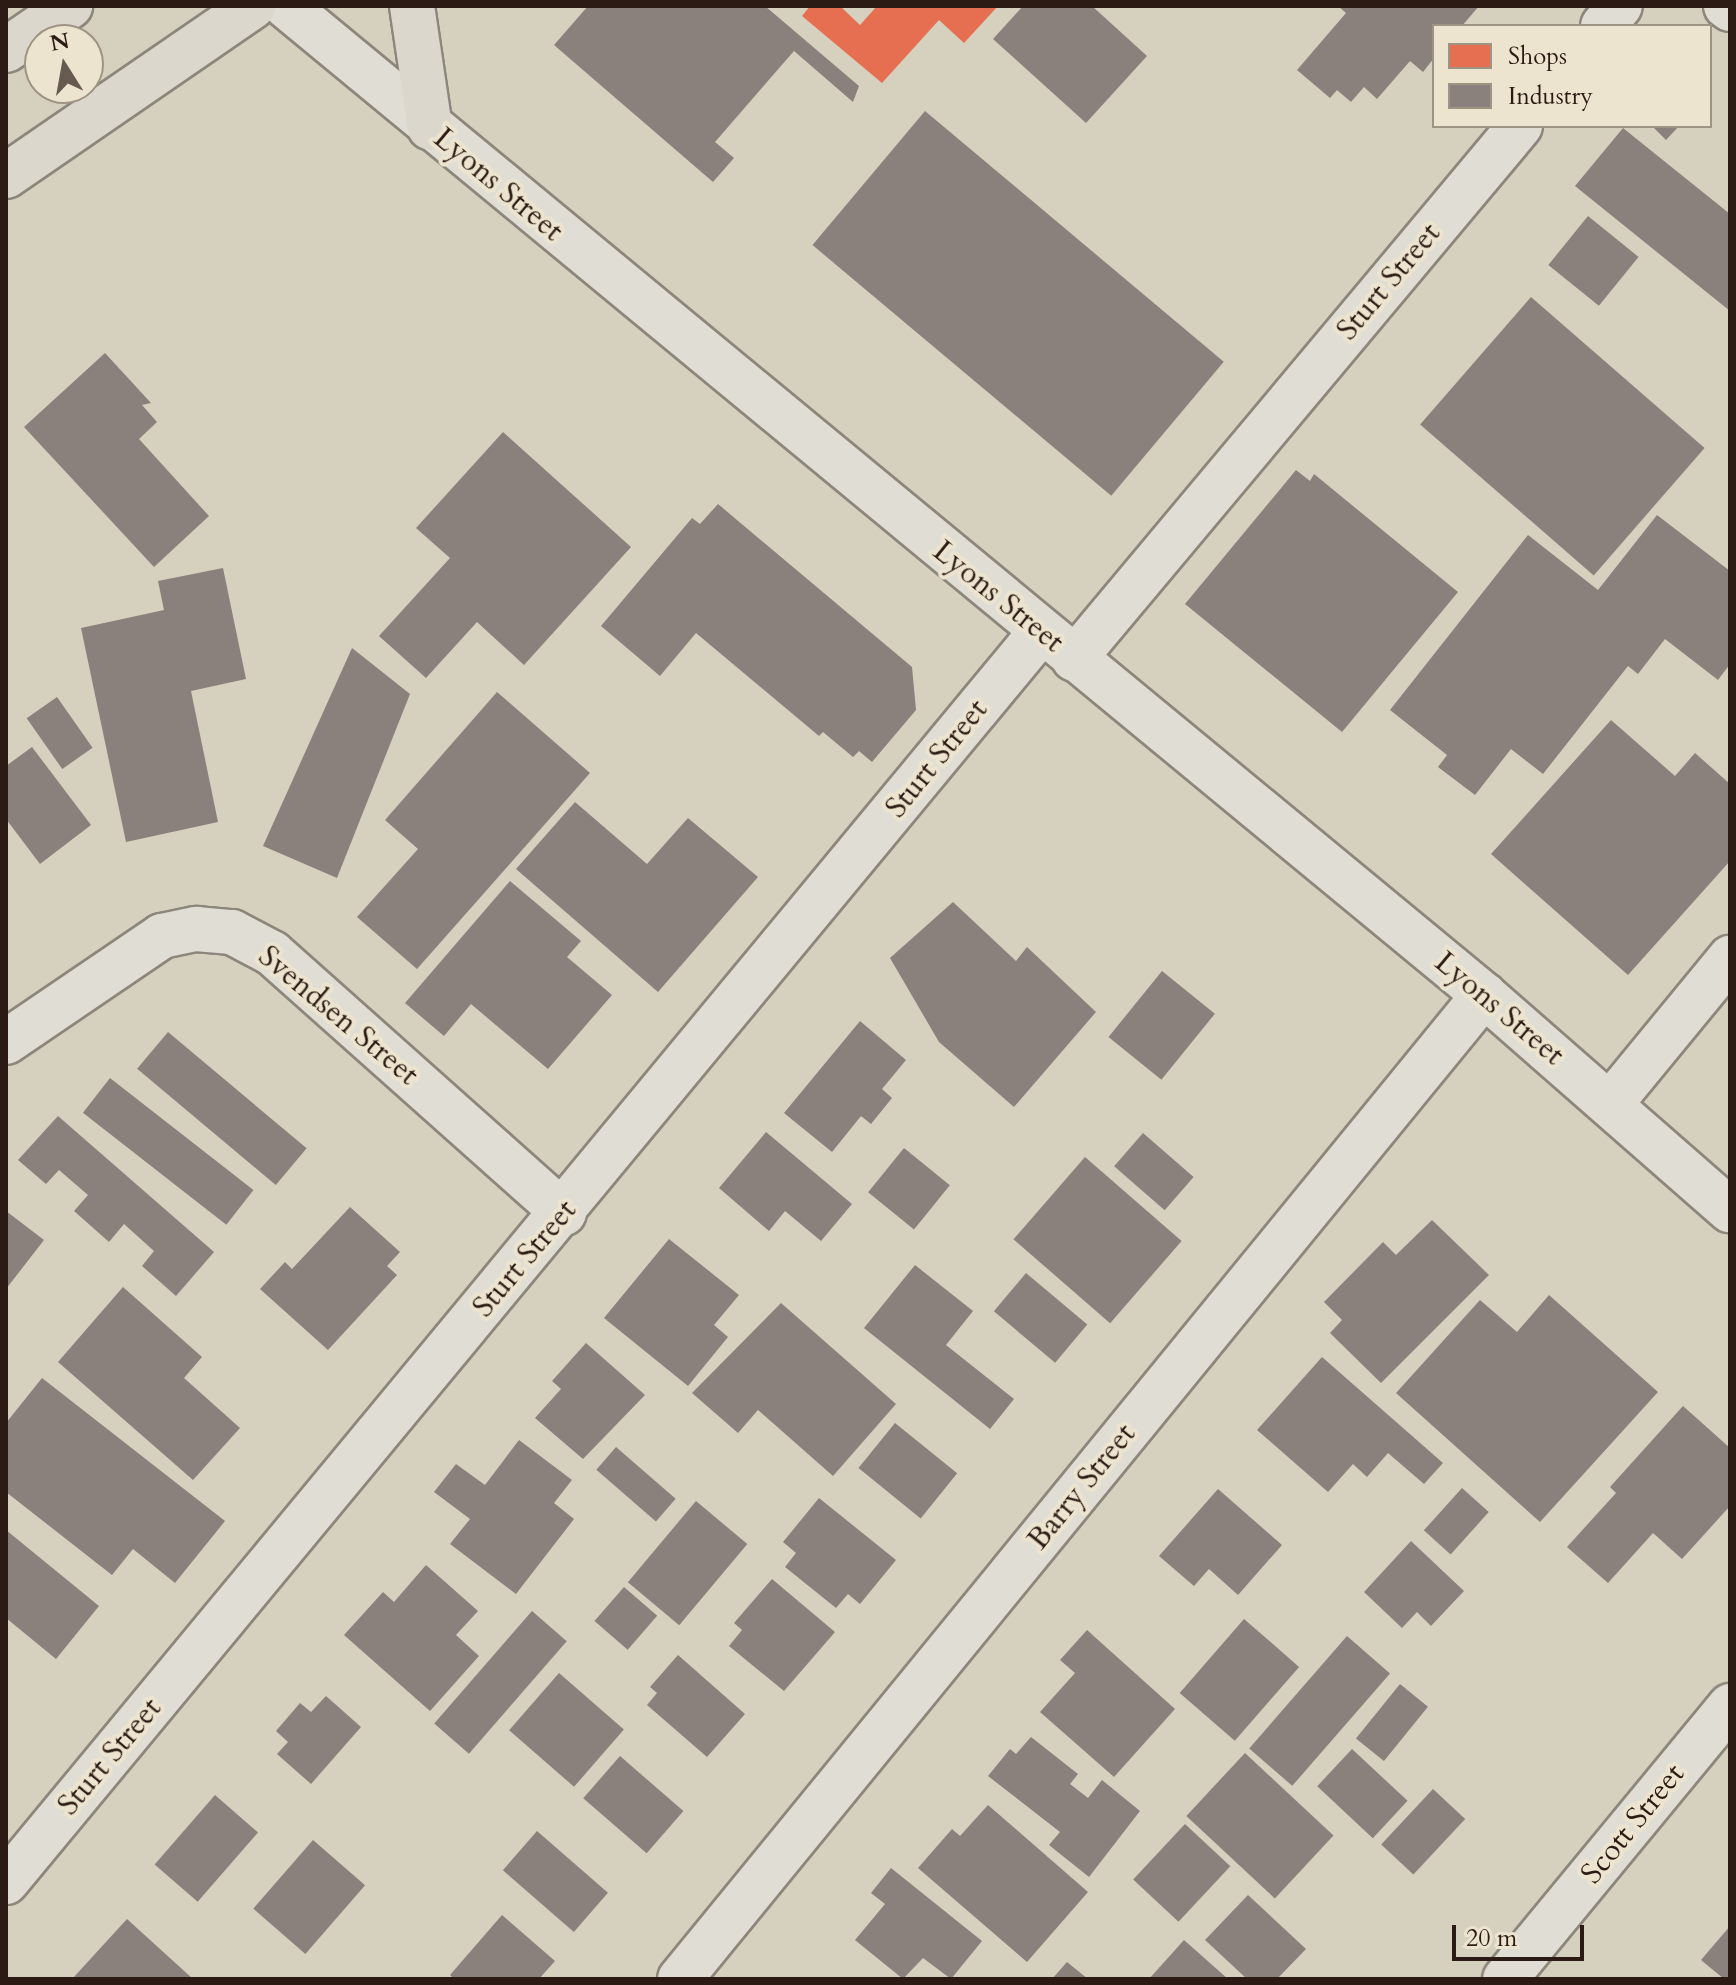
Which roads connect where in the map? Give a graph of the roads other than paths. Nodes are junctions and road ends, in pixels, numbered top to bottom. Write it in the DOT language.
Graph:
graph roads {
  1 [pos="70,6"];
  2 [pos="253,6"];
  3 [pos="286,6"];
  4 [pos="412,6"];
  5 [pos="1620,6"];
  6 [pos="1605,24"];
  7 [pos="6,50"];
  8 [pos="430,128"];
  9 [pos="1518,128"];
  10 [pos="6,176"];
  11 [pos="1040,633"];
  12 [pos="1074,659"];
  13 [pos="1730,958"];
  14 [pos="1484,995"];
  15 [pos="6,1042"];
  16 [pos="1611,1103"];
  17 [pos="1723,1200"];
  18 [pos="564,1213"];
  19 [pos="1730,1706"];
  20 [pos="6,1882"];
  21 [pos="680,1979"];
  22 [pos="1505,1979"];
  1 -- 7 [label="main road"];
  2 -- 10 [label="main road"];
  3 -- 8 [label="street, Lyons Street"];
  4 -- 8 [label="main road"];
  5 -- 6 [label="street"];
  8 -- 11 [label="street, Lyons Street"];
  9 -- 12 [label="street, Sturt Street"];
  11 -- 12 [label="street, Lyons Street"];
  11 -- 18 [label="street, Sturt Street"];
  12 -- 14 [label="street, Lyons Street"];
  13 -- 16 [label="street"];
  14 -- 16 [label="street, Lyons Street"];
  14 -- 21 [label="street, Barry Street"];
  15 -- 18 [label="street, Svendsen Street"];
  16 -- 17 [label="street, Lyons Street"];
  18 -- 20 [label="street, Sturt Street"];
  19 -- 22 [label="street, Scott Street"];
}
